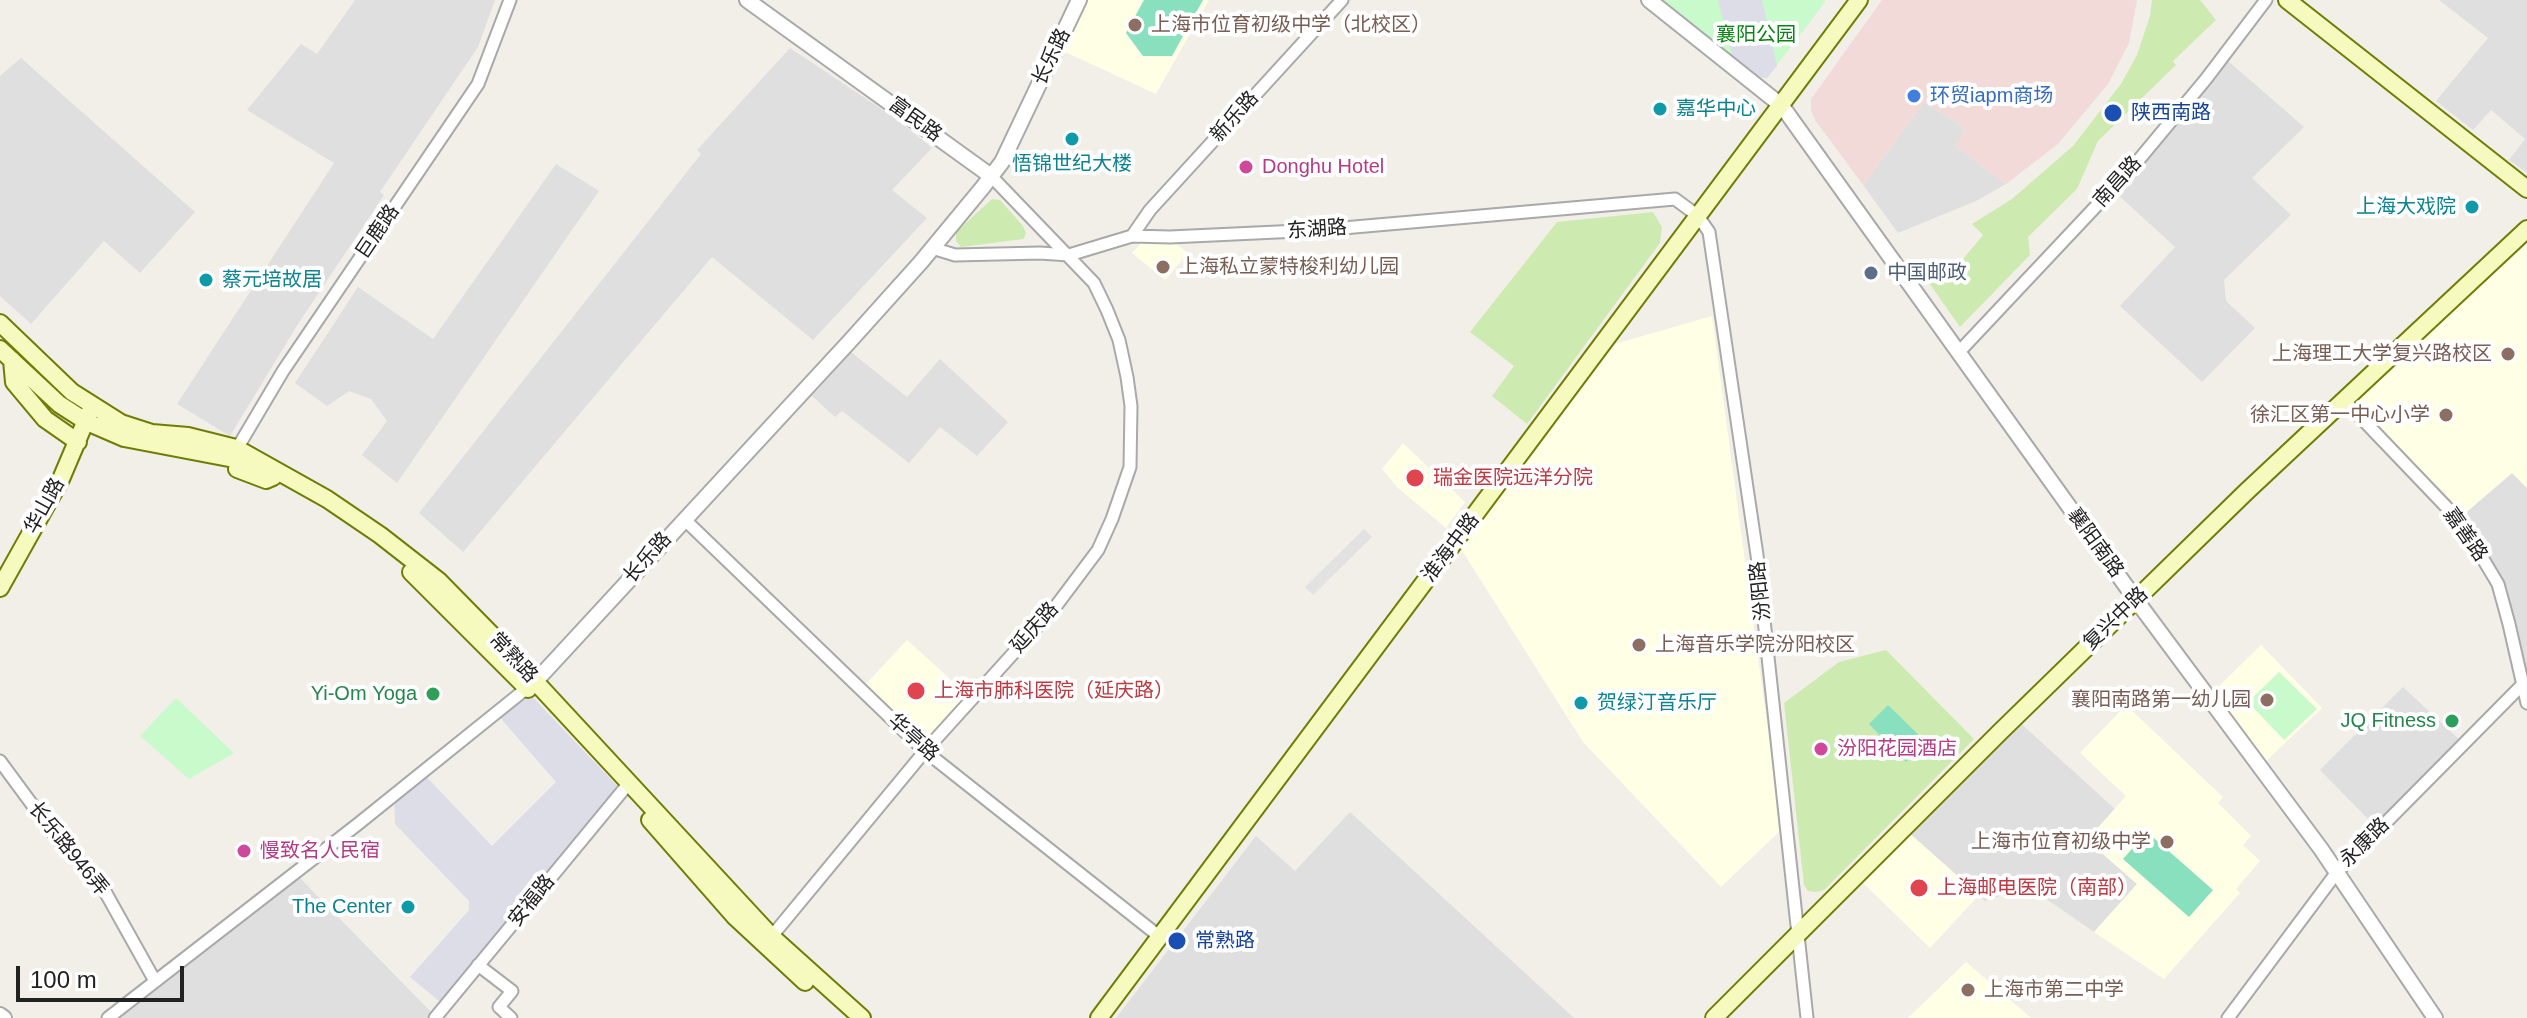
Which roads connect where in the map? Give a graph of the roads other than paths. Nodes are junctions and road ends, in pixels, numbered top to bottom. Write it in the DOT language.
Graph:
graph roads {
  1 [pos="510,0"];
  2 [pos="747,0"];
  3 [pos="1079,0"];
  4 [pos="1342,0"];
  5 [pos="1649,0"];
  6 [pos="1859,0"];
  7 [pos="2266,0"];
  8 [pos="2287,0"];
  9 [pos="1782,106"];
  10 [pos="991,176"];
  11 [pos="2527,189"];
  12 [pos="1698,216"];
  13 [pos="2527,229"];
  14 [pos="1132,236"];
  15 [pos="932,248"];
  16 [pos="1069,255"];
  17 [pos="0,323"];
  18 [pos="1958,353"];
  19 [pos="6,354"];
  20 [pos="2344,400"];
  21 [pos="92,404"];
  22 [pos="87,422"];
  23 [pos="78,442"];
  24 [pos="235,454"];
  25 [pos="273,477"];
  26 [pos="684,519"];
  27 [pos="0,588"];
  28 [pos="2136,600"];
  29 [pos="531,685"];
  30 [pos="2522,685"];
  31 [pos="2527,703"];
  32 [pos="925,751"];
  33 [pos="0,761"];
  34 [pos="626,787"];
  35 [pos="2337,872"];
  36 [pos="1160,937"];
  37 [pos="1797,937"];
  38 [pos="768,942"];
  39 [pos="478,965"];
  40 [pos="155,981"];
  41 [pos="108,1018"];
  42 [pos="435,1018"];
  43 [pos="511,1018"];
  44 [pos="845,1018"];
  45 [pos="862,1018"];
  46 [pos="1099,1018"];
  47 [pos="1714,1018"];
  48 [pos="1807,1018"];
  49 [pos="2228,1018"];
  50 [pos="2435,1018"];
  1 -- 24 [label="street, 巨鹿路"];
  2 -- 10 [label="street, 富民路"];
  3 -- 10 [label="street, 长乐路"];
  4 -- 14 [label="street, 新乐路"];
  5 -- 9 [label="street, 襄阳南路"];
  6 -- 9 [label="main road, 淮海中路"];
  7 -- 18 [label="street, 南昌路"];
  8 -- 11 [label="main road"];
  9 -- 12 [label="main road, 淮海中路"];
  9 -- 18 [label="street, 襄阳南路"];
  10 -- 15 [label="street, 长乐路"];
  10 -- 16 [label="street, 富民路"];
  12 -- 14 [label="street, 东湖路"];
  12 -- 36 [label="main road, 淮海中路"];
  12 -- 37 [label="street, 汾阳路"];
  13 -- 20 [label="main road, 复兴中路"];
  14 -- 16 [label="street, 东湖路"];
  15 -- 16 [label="street, 东湖路"];
  15 -- 26 [label="street, 长乐路"];
  16 -- 32 [label="street, 延庆路"];
  17 -- 21 [label="main road"];
  18 -- 28 [label="street, 襄阳南路"];
  19 -- 22 [label="main road"];
  19 -- 23 [label="main road"];
  20 -- 28 [label="main road, 复兴中路"];
  20 -- 30 [label="street, 嘉善路"];
  21 -- 22 [label="main road, 华山路"];
  21 -- 24 [label="main road, 常熟路"];
  22 -- 23 [label="main road, 华山路"];
  22 -- 24 [label="main road, 常熟路"];
  22 -- 25 [label="main road, 常熟路"];
  23 -- 27 [label="main road, 华山路"];
  24 -- 25 [label="main road, 常熟路"];
  24 -- 29 [label="main road, 常熟路"];
  25 -- 29 [label="main road, 常熟路"];
  26 -- 29 [label="street, 长乐路"];
  26 -- 32 [label="street, 华亭路"];
  28 -- 35 [label="street, 襄阳南路"];
  28 -- 37 [label="main road, 复兴中路"];
  29 -- 34 [label="main road, 常熟路"];
  29 -- 40 [label="street, 长乐路"];
  30 -- 31 [label="street, 嘉善路"];
  30 -- 35 [label="street, 永康路"];
  32 -- 36 [label="street, 华亭路"];
  32 -- 38 [label="street, 延庆路"];
  33 -- 40 [label="street, 长乐路946弄"];
  34 -- 38 [label="main road, 常熟路"];
  34 -- 39 [label="street, 安福路"];
  35 -- 49 [label="street, 永康路"];
  35 -- 50 [label="street, 襄阳南路"];
  36 -- 46 [label="main road, 淮海中路"];
  37 -- 47 [label="main road, 复兴中路"];
  37 -- 48 [label="street, 汾阳路"];
  38 -- 44 [label="main road, 常熟路"];
  38 -- 45 [label="main road, 常熟路"];
  39 -- 42 [label="street, 安福路"];
  39 -- 43 [label="street"];
  40 -- 41 [label="street, 长乐路"];
}
